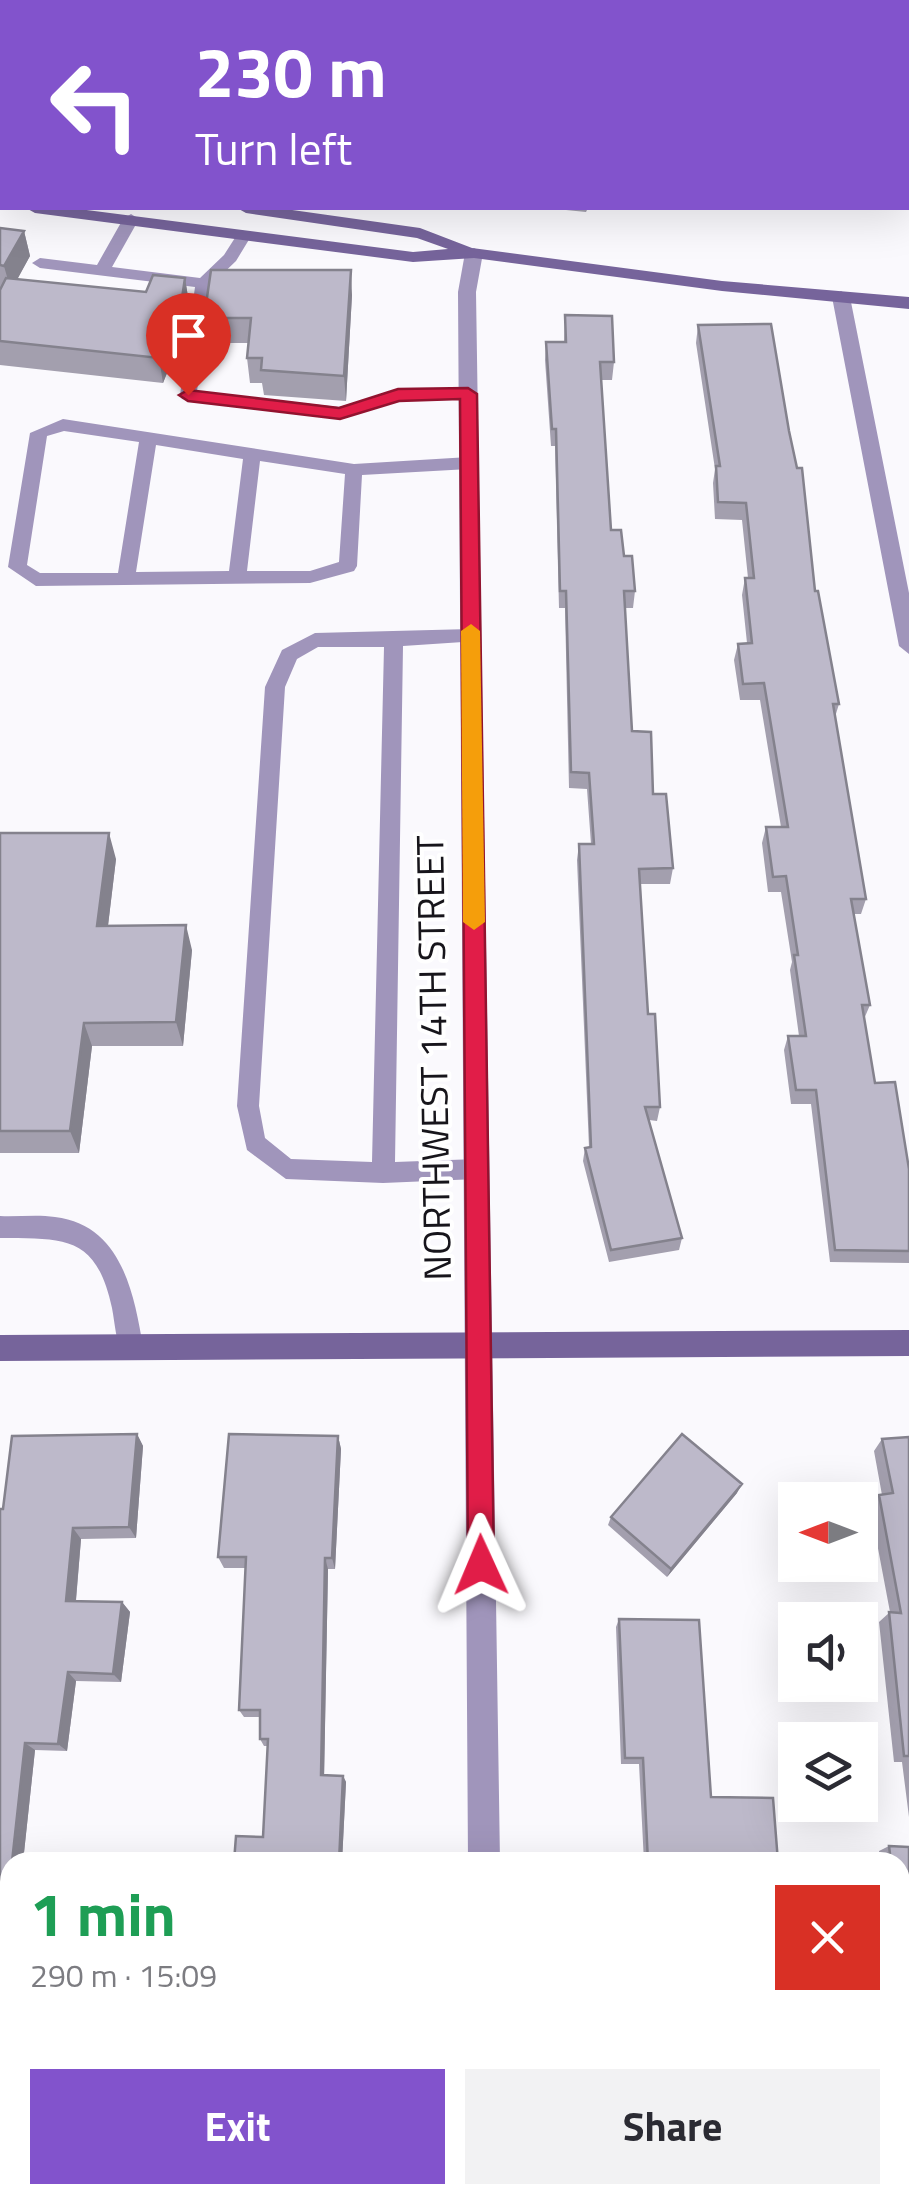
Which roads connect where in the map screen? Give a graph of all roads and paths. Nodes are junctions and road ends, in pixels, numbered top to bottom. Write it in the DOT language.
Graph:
graph roads {
  1 [pos="53,210"];
  2 [pos="252,210"];
  3 [pos="266,210"];
  4 [pos="130,219"];
  5 [pos="245,233"];
  6 [pos="474,253"];
  7 [pos="40,263"];
  8 [pos="102,270"];
  9 [pos="204,283"];
  10 [pos="841,298"];
  11 [pos="909,303"];
  12 [pos="468,394"];
  13 [pos="148,438"];
  14 [pos="252,454"];
  15 [pos="469,463"];
  16 [pos="354,470"];
  17 [pos="237,578"];
  18 [pos="126,579"];
  19 [pos="471,636"];
  20 [pos="394,640"];
  21 [pos="909,646"];
  22 [pos="477,1169"];
  23 [pos="383,1173"];
  24 [pos="0,1228"];
  25 [pos="909,1343"];
  26 [pos="479,1345"];
  27 [pos="130,1347"];
  28 [pos="0,1348"];
  29 [pos="484,1852"];
  1 -- 4 [label="street"];
  2 -- 5 [label="street"];
  3 -- 6 [label="street"];
  4 -- 5 [label="street"];
  4 -- 8 [label="lane"];
  5 -- 6 [label="street"];
  5 -- 9 [label="lane"];
  6 -- 10 [label="street"];
  6 -- 12 [label="street, NORTHWEST 14TH STREET"];
  7 -- 8 [label="lane"];
  8 -- 9 [label="lane"];
  9 -- 12 [label="lane"];
  10 -- 11 [label="street"];
  10 -- 21 [label="street"];
  12 -- 15 [label="street, NORTHWEST 14TH STREET"];
  13 -- 14 [label="lane"];
  13 -- 18 [label="lane"];
  13 -- 18 [label="lane"];
  14 -- 16 [label="lane"];
  14 -- 17 [label="lane"];
  15 -- 16 [label="lane"];
  15 -- 19 [label="street, NORTHWEST 14TH STREET"];
  16 -- 17 [label="lane"];
  17 -- 18 [label="lane"];
  19 -- 20 [label="lane"];
  19 -- 22 [label="street, NORTHWEST 14TH STREET"];
  20 -- 23 [label="lane"];
  20 -- 23 [label="lane"];
  22 -- 23 [label="lane"];
  22 -- 26 [label="street, NORTHWEST 14TH STREET"];
  24 -- 27 [label="lane"];
  25 -- 26 [label="street"];
  26 -- 27 [label="street"];
  26 -- 29 [label="street, NORTHWEST 14TH STREET"];
  27 -- 28 [label="street"];
}
